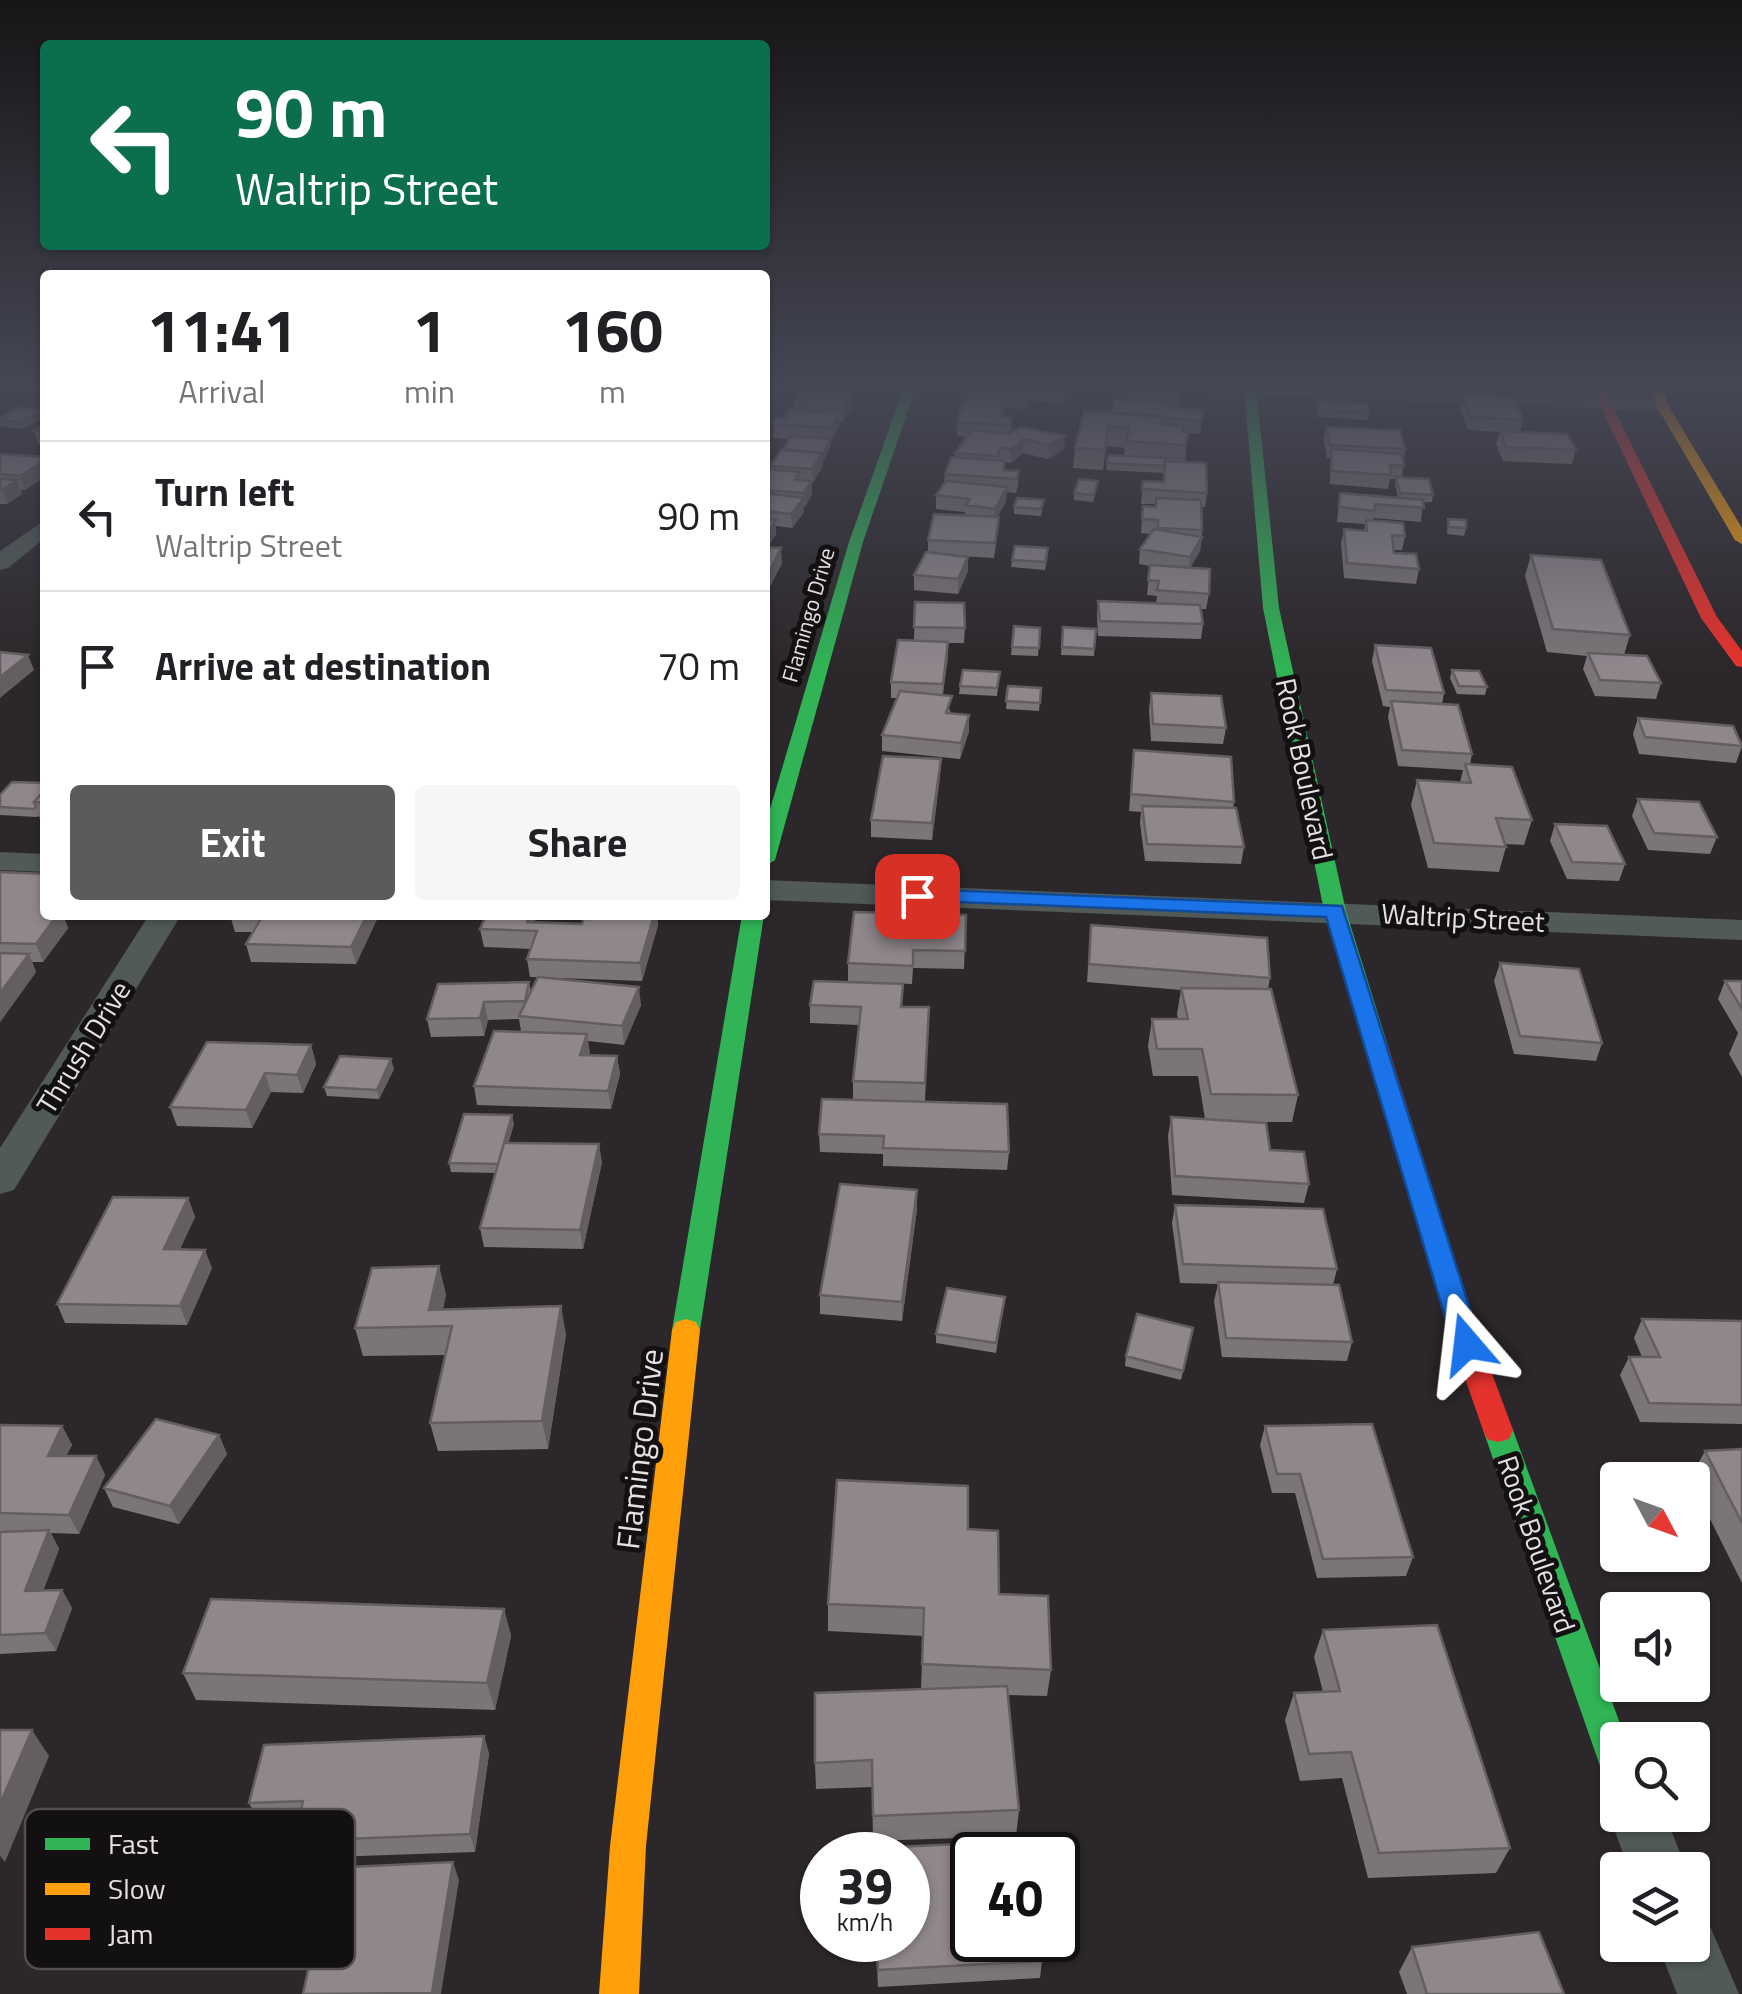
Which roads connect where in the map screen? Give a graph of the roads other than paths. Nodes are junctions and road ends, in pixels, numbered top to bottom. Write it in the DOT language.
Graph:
graph roads {
  1 [pos="878,480"];
  2 [pos="1259,480"];
  3 [pos="1644,480"];
  4 [pos="1707,480"];
  5 [pos="40,531"];
  6 [pos="1742,540"];
  7 [pos="0,563"];
  8 [pos="1742,662"];
  9 [pos="770,843"];
  10 [pos="0,862"];
  11 [pos="40,863"];
  12 [pos="770,890"];
  13 [pos="1334,910"];
  14 [pos="162,920"];
  15 [pos="752,920"];
  16 [pos="1742,930"];
  17 [pos="0,1180"];
  18 [pos="1602,1722"];
  19 [pos="1695,1962"];
  20 [pos="618,1994"];
  21 [pos="1708,1994"];
  1 -- 9 [label="street, Flamingo Drive"];
  2 -- 13 [label="street, Rook Boulevard"];
  3 -- 8 [label="street"];
  4 -- 6 [label="street"];
  5 -- 7 [label="street"];
  10 -- 11 [label="street"];
  12 -- 13 [label="street, Waltrip Street"];
  13 -- 16 [label="street, Waltrip Street"];
  13 -- 18 [label="street, Rook Boulevard"];
  14 -- 17 [label="street, Thrush Drive"];
  15 -- 20 [label="street, Flamingo Drive"];
  19 -- 21 [label="street"];
}
